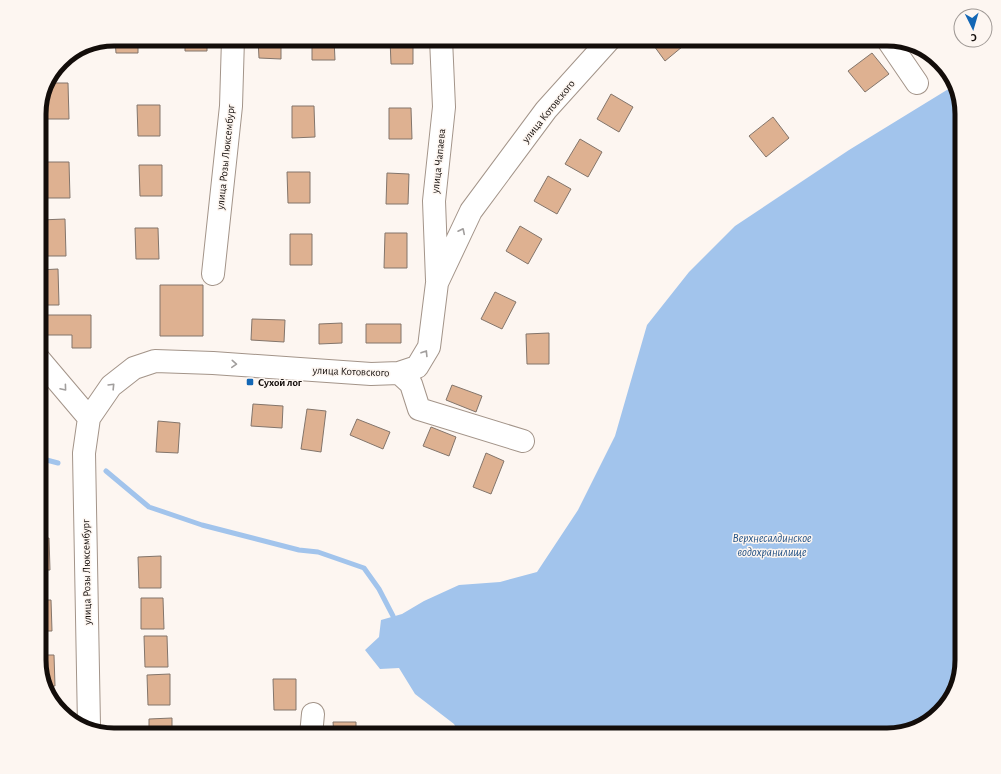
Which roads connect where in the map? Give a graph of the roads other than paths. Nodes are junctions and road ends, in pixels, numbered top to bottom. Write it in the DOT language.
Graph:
graph roads {
  1 [pos="232,46"];
  2 [pos="441,46"];
  3 [pos="604,46"];
  4 [pos="891,46"];
  5 [pos="917,83"];
  6 [pos="213,274"];
  7 [pos="437,283"];
  8 [pos="46,367"];
  9 [pos="399,373"];
  10 [pos="89,418"];
  11 [pos="523,441"];
  12 [pos="313,714"];
  13 [pos="89,723"];
  14 [pos="312,728"];
  1 -- 6 [label="street, улица Розы Люксембург"];
  2 -- 7 [label="street, улица Чапаева"];
  7 -- 3 [label="street, улица Котовского, one-way"];
  4 -- 5 [label="street"];
  9 -- 7 [label="street, улица Котовского, one-way"];
  8 -- 10 [label="street, one-way"];
  10 -- 9 [label="street, улица Котовского, one-way"];
  9 -- 11 [label="street"];
  10 -- 13 [label="street, улица Розы Люксембург"];
  12 -- 14 [label="street"];
}
